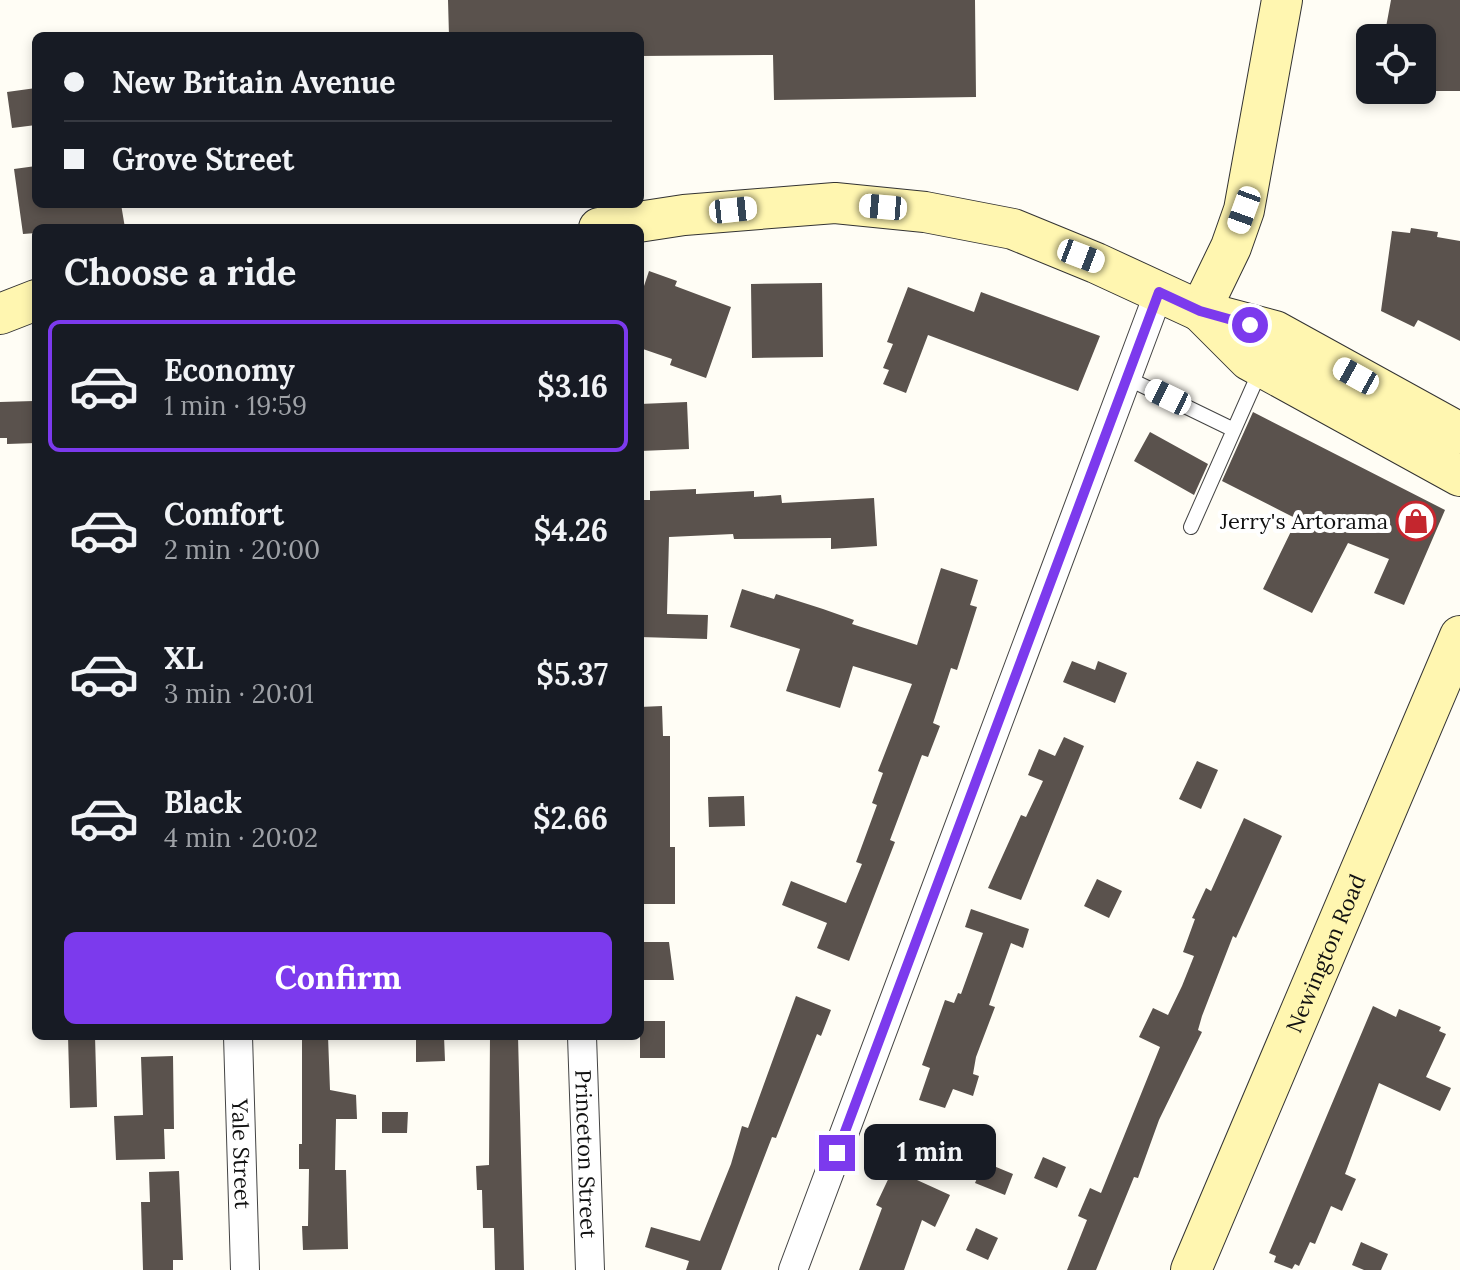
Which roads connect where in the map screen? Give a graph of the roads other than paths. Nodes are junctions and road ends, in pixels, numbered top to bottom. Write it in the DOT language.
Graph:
graph roads {
  1 [pos="1282,0"];
  2 [pos="629,224"];
  3 [pos="1159,292"];
  4 [pos="32,302"];
  5 [pos="1200,311"];
  6 [pos="0,314"];
  7 [pos="0,324"];
  8 [pos="32,328"];
  9 [pos="1262,367"];
  10 [pos="1127,378"];
  11 [pos="1234,430"];
  12 [pos="1460,433"];
  13 [pos="1460,476"];
  14 [pos="1191,527"];
  15 [pos="1460,636"];
  16 [pos="238,1040"];
  17 [pos="582,1040"];
  18 [pos="245,1270"];
  19 [pos="590,1270"];
  20 [pos="793,1270"];
  21 [pos="1191,1270"];
  1 -- 5 [label="main road"];
  2 -- 3 [label="main road"];
  3 -- 5 [label="main road"];
  3 -- 10 [label="street"];
  4 -- 6 [label="main road"];
  5 -- 9 [label="main road"];
  5 -- 12 [label="main road"];
  7 -- 8 [label="main road"];
  9 -- 11 [label="lane"];
  9 -- 13 [label="main road"];
  10 -- 11 [label="lane"];
  10 -- 20 [label="street"];
  11 -- 14 [label="lane"];
  15 -- 21 [label="main road, Newington Road"];
  16 -- 18 [label="street, Yale Street"];
  17 -- 19 [label="street, Princeton Street"];
}
